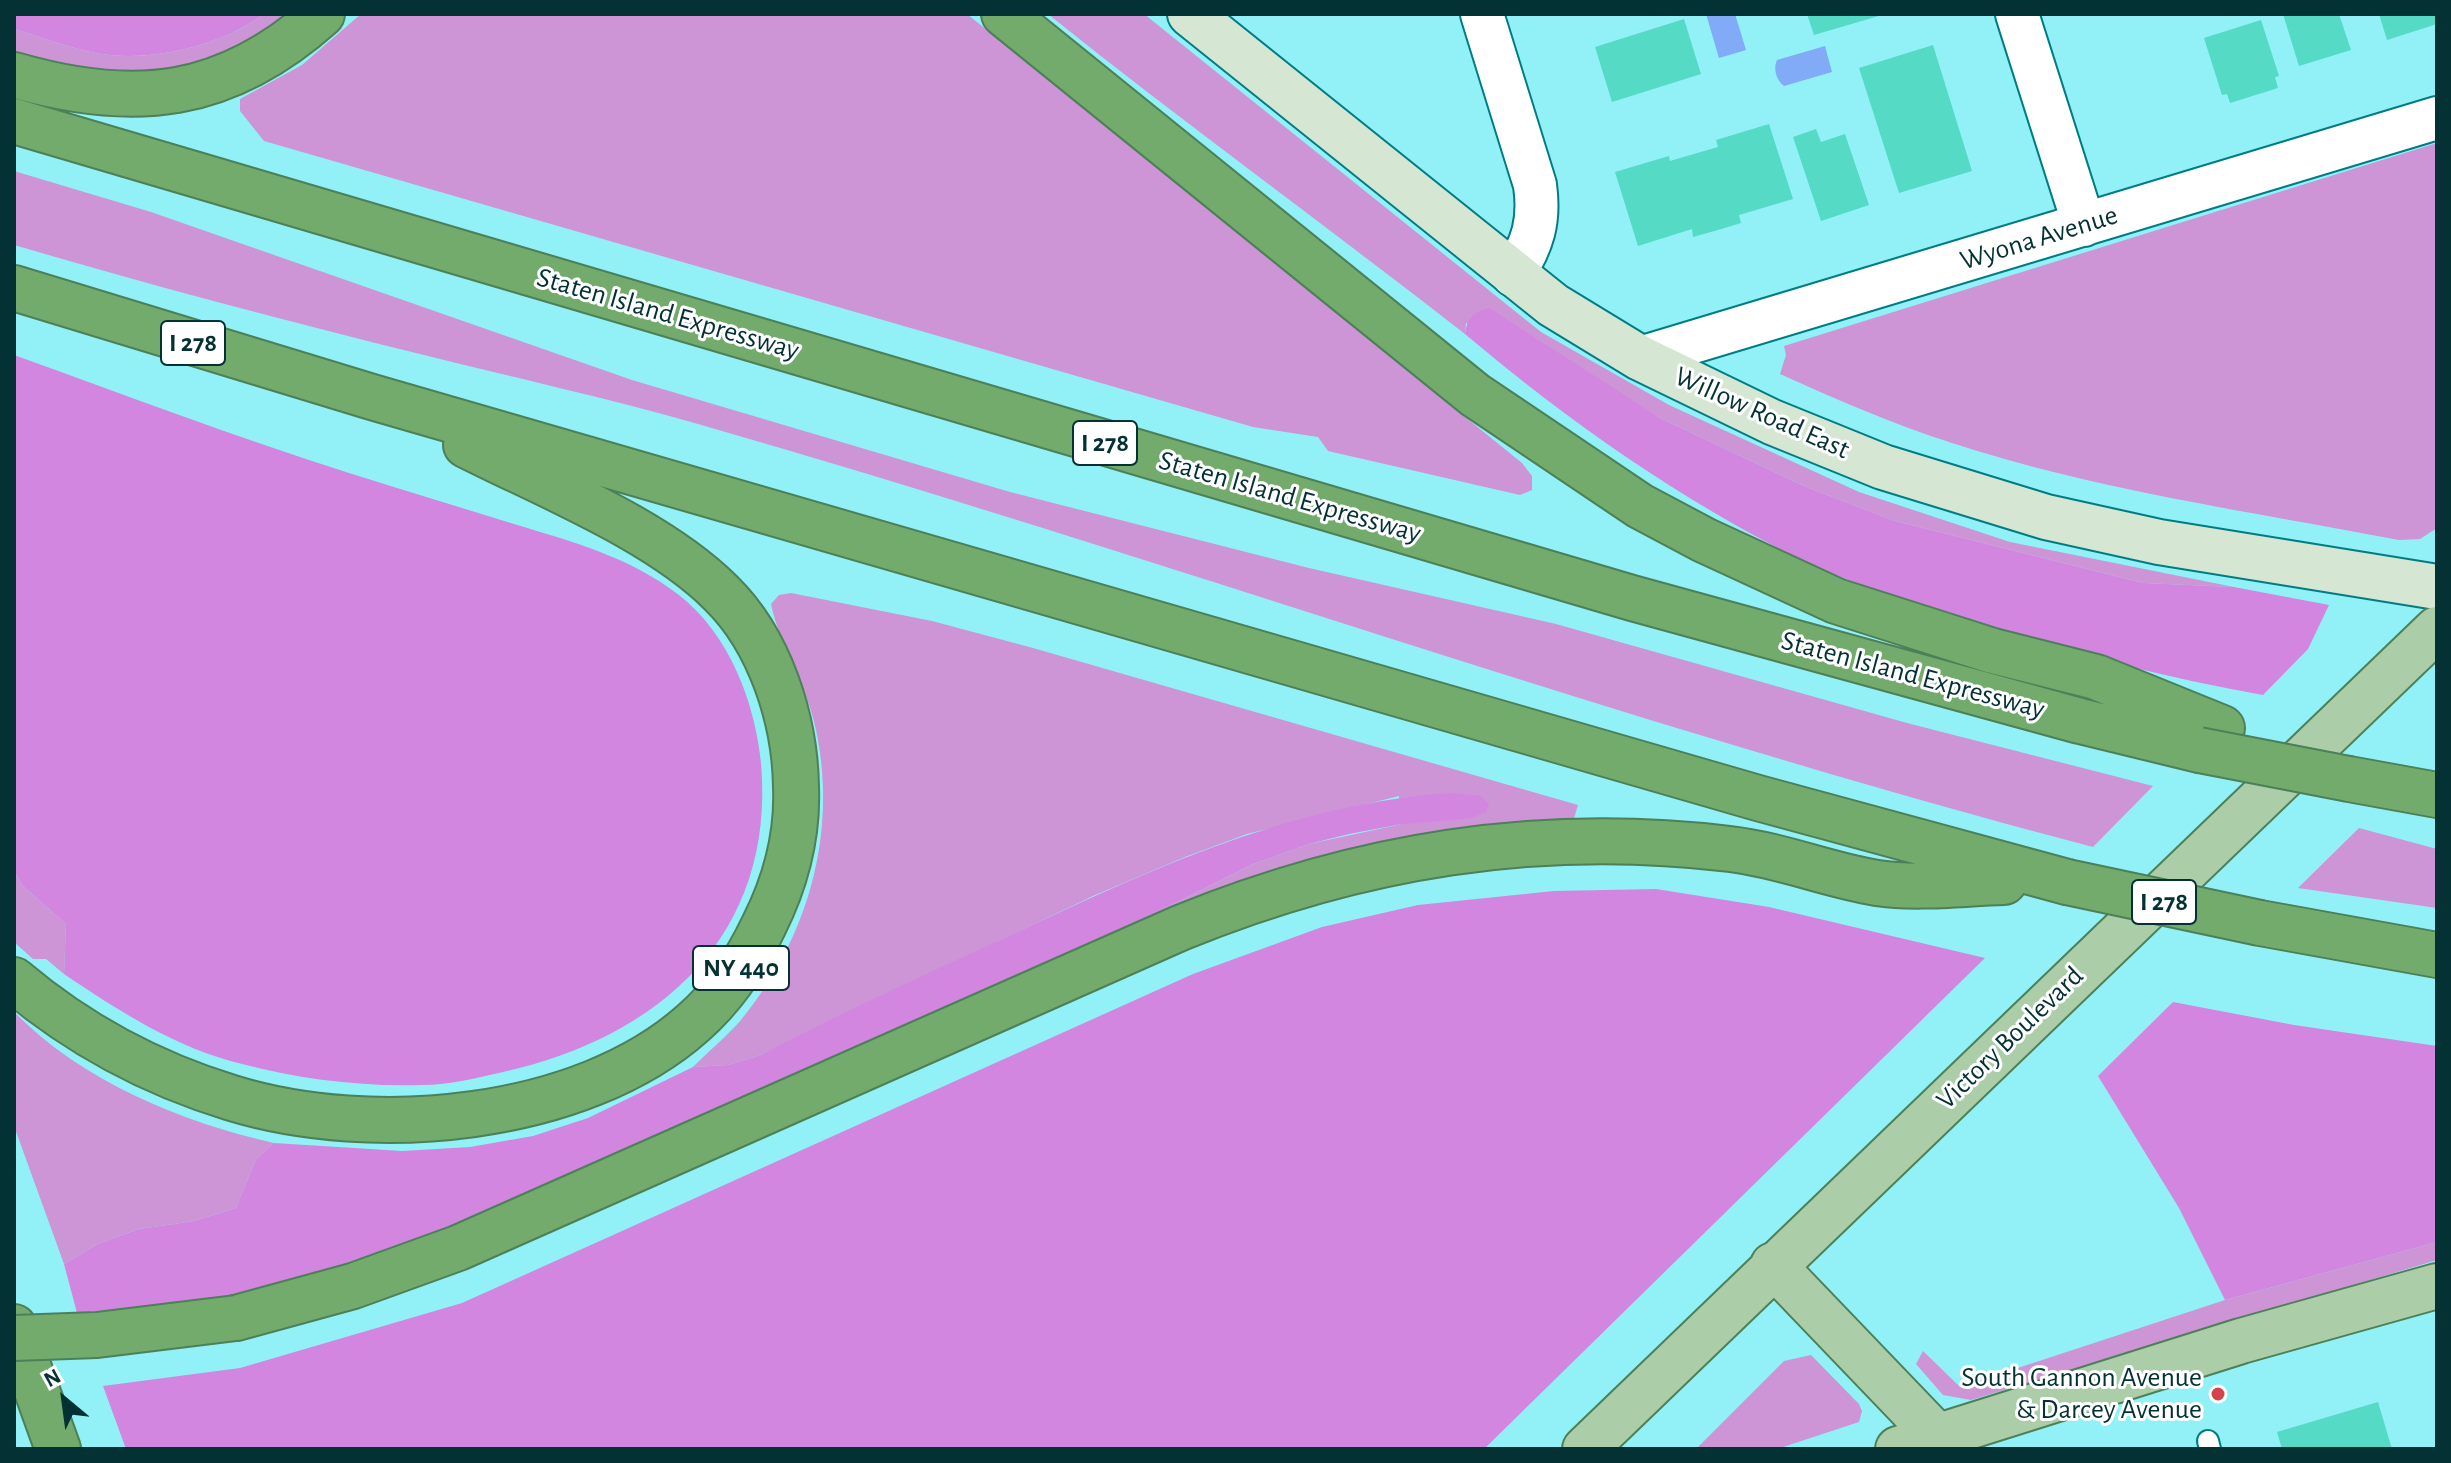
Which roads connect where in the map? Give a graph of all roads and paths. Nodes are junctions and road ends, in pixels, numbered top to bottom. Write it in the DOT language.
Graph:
graph roads {
  1 [pos="322,14"];
  2 [pos="1004,14"];
  3 [pos="1190,14"];
  4 [pos="1482,14"];
  5 [pos="2017,14"];
  6 [pos="14,75"];
  7 [pos="2437,118"];
  8 [pos="14,121"];
  9 [pos="2084,225"];
  10 [pos="1513,275"];
  11 [pos="14,288"];
  12 [pos="1640,358"];
  13 [pos="372,397"];
  14 [pos="2437,587"];
  15 [pos="2437,629"];
  16 [pos="2211,739"];
  17 [pos="2418,791"];
  18 [pos="2067,882"];
  19 [pos="2437,955"];
  20 [pos="14,980"];
  21 [pos="1773,1265"];
  22 [pos="2437,1286"];
  23 [pos="14,1327"];
  24 [pos="14,1338"];
  25 [pos="1918,1443"];
  26 [pos="58,1449"];
  27 [pos="1585,1449"];
  1 -- 6 [label="highway"];
  2 -- 16 [label="highway"];
  3 -- 10 [label="main road, Willow Road East"];
  4 -- 10 [label="street"];
  5 -- 9 [label="street"];
  7 -- 9 [label="street, Wyona Avenue"];
  8 -- 16 [label="highway, Staten Island Expressway / I 278"];
  9 -- 12 [label="street, Wyona Avenue"];
  10 -- 12 [label="main road, Willow Road East"];
  11 -- 13 [label="highway, I 278"];
  12 -- 14 [label="main road, Willow Road East"];
  13 -- 18 [label="highway, I 278"];
  13 -- 20 [label="highway, NY 440"];
  15 -- 21 [label="main road, Victory Boulevard"];
  16 -- 17 [label="highway, Staten Island Expressway / I 278, bridge"];
  18 -- 19 [label="highway, I 278, bridge"];
  18 -- 24 [label="highway, bridge"];
  21 -- 25 [label="main road"];
  21 -- 27 [label="main road, Victory Boulevard"];
  22 -- 25 [label="main road"];
  23 -- 26 [label="highway"];
}
